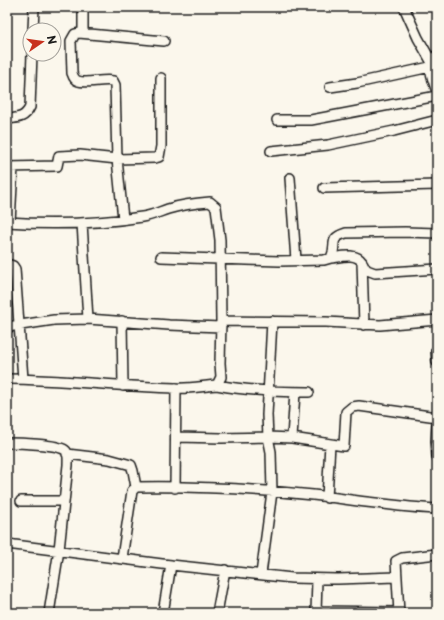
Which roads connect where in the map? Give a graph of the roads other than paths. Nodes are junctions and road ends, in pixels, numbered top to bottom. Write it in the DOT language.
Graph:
graph roads {
  1 [pos="34,7"];
  2 [pos="83,7"];
  3 [pos="404,7"];
  4 [pos="33,22"];
  5 [pos="83,34"];
  6 [pos="164,41"];
  7 [pos="433,61"];
  8 [pos="32,62"];
  9 [pos="161,78"];
  10 [pos="330,86"];
  11 [pos="437,92"];
  12 [pos="437,96"];
  13 [pos="7,119"];
  14 [pos="277,120"];
  15 [pos="437,120"];
  16 [pos="271,151"];
  17 [pos="117,159"];
  18 [pos="10,167"];
  19 [pos="290,178"];
  20 [pos="437,185"];
  21 [pos="324,188"];
  22 [pos="123,219"];
  23 [pos="9,222"];
  24 [pos="82,223"];
  25 [pos="437,233"];
  26 [pos="161,257"];
  27 [pos="331,258"];
  28 [pos="221,259"];
  29 [pos="296,260"];
  30 [pos="362,261"];
  31 [pos="7,264"];
  32 [pos="437,269"];
  33 [pos="88,319"];
  34 [pos="437,320"];
  35 [pos="272,321"];
  36 [pos="122,322"];
  37 [pos="221,324"];
  38 [pos="364,325"];
  39 [pos="20,326"];
  40 [pos="7,327"];
  41 [pos="437,350"];
  42 [pos="437,362"];
  43 [pos="7,379"];
  44 [pos="24,379"];
  45 [pos="217,385"];
  46 [pos="123,386"];
  47 [pos="176,388"];
  48 [pos="268,391"];
  49 [pos="295,392"];
  50 [pos="309,392"];
  51 [pos="437,417"];
  52 [pos="437,423"];
  53 [pos="177,436"];
  54 [pos="268,437"];
  55 [pos="292,438"];
  56 [pos="436,441"];
  57 [pos="7,443"];
  58 [pos="330,444"];
  59 [pos="67,454"];
  60 [pos="437,457"];
  61 [pos="136,487"];
  62 [pos="176,488"];
  63 [pos="272,492"];
  64 [pos="327,498"];
  65 [pos="20,501"];
  66 [pos="64,502"];
  67 [pos="437,509"];
  68 [pos="7,544"];
  69 [pos="59,550"];
  70 [pos="437,554"];
  71 [pos="122,558"];
  72 [pos="171,565"];
  73 [pos="225,570"];
  74 [pos="261,574"];
  75 [pos="396,577"];
  76 [pos="317,579"];
  77 [pos="316,612"];
  78 [pos="49,613"];
  79 [pos="163,613"];
  80 [pos="217,613"];
  81 [pos="399,613"];
  1 -- 4 [label="street"];
  2 -- 5 [label="street"];
  3 -- 7 [label="street"];
  5 -- 6 [label="street"];
  5 -- 17 [label="street"];
  7 -- 10 [label="street"];
  7 -- 11 [label="street"];
  8 -- 13 [label="street"];
  9 -- 17 [label="street"];
  12 -- 14 [label="street"];
  15 -- 16 [label="street"];
  17 -- 18 [label="street"];
  17 -- 22 [label="street"];
  18 -- 23 [label="street"];
  19 -- 29 [label="street"];
  20 -- 21 [label="street"];
  22 -- 24 [label="street"];
  22 -- 28 [label="street"];
  23 -- 24 [label="street"];
  24 -- 33 [label="street"];
  25 -- 27 [label="street"];
  26 -- 28 [label="street"];
  27 -- 29 [label="street"];
  27 -- 30 [label="street"];
  28 -- 29 [label="street"];
  28 -- 37 [label="street"];
  30 -- 32 [label="street"];
  30 -- 38 [label="street"];
  31 -- 39 [label="street"];
  33 -- 36 [label="street"];
  33 -- 39 [label="street"];
  34 -- 38 [label="street"];
  35 -- 37 [label="street"];
  35 -- 38 [label="street"];
  35 -- 48 [label="street"];
  36 -- 37 [label="street"];
  36 -- 46 [label="street"];
  37 -- 45 [label="street"];
  39 -- 40 [label="street"];
  39 -- 44 [label="street"];
  41 -- 42 [label="street"];
  43 -- 44 [label="street"];
  44 -- 46 [label="street"];
  45 -- 47 [label="street"];
  45 -- 48 [label="street"];
  46 -- 47 [label="street"];
  47 -- 53 [label="street"];
  48 -- 49 [label="street"];
  48 -- 54 [label="street"];
  49 -- 50 [label="street"];
  49 -- 55 [label="street"];
  51 -- 58 [label="street"];
  52 -- 56 [label="street"];
  53 -- 54 [label="street"];
  53 -- 62 [label="street"];
  54 -- 55 [label="street"];
  54 -- 63 [label="street"];
  55 -- 58 [label="street"];
  56 -- 60 [label="street"];
  57 -- 59 [label="street"];
  58 -- 64 [label="street"];
  59 -- 61 [label="street"];
  59 -- 66 [label="street"];
  61 -- 62 [label="street"];
  61 -- 71 [label="street"];
  62 -- 63 [label="street"];
  63 -- 64 [label="street"];
  63 -- 74 [label="street"];
  64 -- 67 [label="street"];
  65 -- 66 [label="street"];
  66 -- 69 [label="street"];
  68 -- 69 [label="street"];
  69 -- 71 [label="street"];
  69 -- 78 [label="street"];
  70 -- 75 [label="street"];
  71 -- 72 [label="street"];
  72 -- 73 [label="street"];
  72 -- 79 [label="street"];
  73 -- 74 [label="street"];
  73 -- 80 [label="street"];
  74 -- 76 [label="street"];
  75 -- 76 [label="street"];
  75 -- 81 [label="street"];
  76 -- 77 [label="street"];
  77 -- 81 [label="street"];
}
